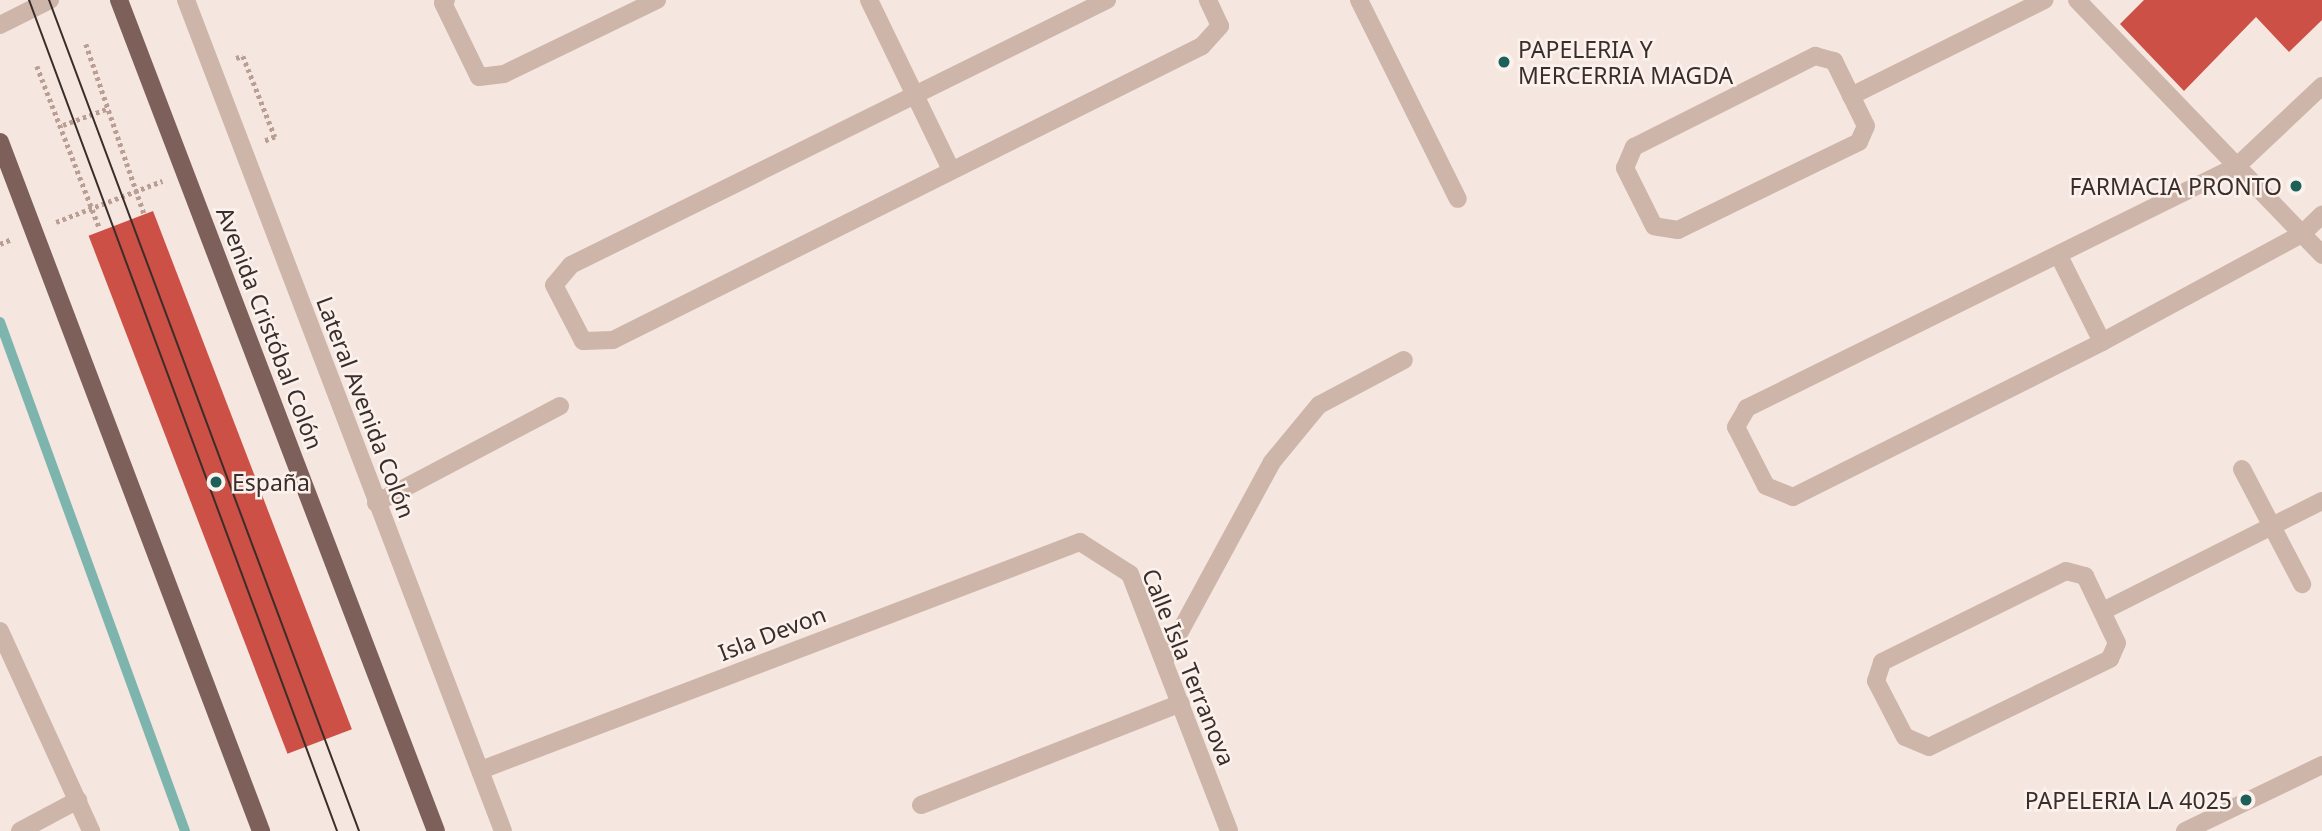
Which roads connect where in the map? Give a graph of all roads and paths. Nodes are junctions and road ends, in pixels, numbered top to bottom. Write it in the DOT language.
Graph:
graph roads {
  1 [pos="50,0"];
  2 [pos="118,0"];
  3 [pos="186,0"];
  4 [pos="446,0"];
  5 [pos="657,0"];
  6 [pos="869,0"];
  7 [pos="1107,0"];
  8 [pos="1208,0"];
  9 [pos="1359,0"];
  10 [pos="2044,0"];
  11 [pos="2077,0"];
  12 [pos="0,25"];
  13 [pos="86,44"];
  14 [pos="243,56"];
  15 [pos="37,66"];
  16 [pos="2322,86"];
  17 [pos="915,95"];
  18 [pos="1851,96"];
  19 [pos="109,108"];
  20 [pos="63,125"];
  21 [pos="0,142"];
  22 [pos="262,142"];
  23 [pos="2237,166"];
  24 [pos="951,170"];
  25 [pos="171,177"];
  26 [pos="1458,199"];
  27 [pos="145,213"];
  28 [pos="2322,215"];
  29 [pos="54,223"];
  30 [pos="99,227"];
  31 [pos="2302,234"];
  32 [pos="2322,255"];
  33 [pos="2059,256"];
  34 [pos="2102,342"];
  35 [pos="1404,360"];
  36 [pos="560,406"];
  37 [pos="2242,469"];
  38 [pos="2322,501"];
  39 [pos="376,503"];
  40 [pos="2272,527"];
  41 [pos="1080,542"];
  42 [pos="2302,584"];
  43 [pos="2103,611"];
  44 [pos="0,631"];
  45 [pos="1164,661"];
  46 [pos="1181,703"];
  47 [pos="2322,765"];
  48 [pos="481,770"];
  49 [pos="78,800"];
  50 [pos="921,805"];
  51 [pos="20,831"];
  52 [pos="91,831"];
  53 [pos="261,831"];
  54 [pos="436,831"];
  55 [pos="503,831"];
  56 [pos="1229,831"];
  57 [pos="2185,831"];
  1 -- 12 [label="street"];
  2 -- 54 [label="main road, Avenida Cristóbal Colón"];
  3 -- 39 [label="street, Lateral Avenida Colón"];
  4 -- 5 [label="street"];
  6 -- 17 [label="street"];
  7 -- 17 [label="street"];
  8 -- 24 [label="street"];
  9 -- 26 [label="street"];
  10 -- 18 [label="street"];
  11 -- 23 [label="street"];
  13 -- 19 [label="path"];
  14 -- 22 [label="path"];
  15 -- 20 [label="path"];
  16 -- 23 [label="street"];
  17 -- 24 [label="street"];
  17 -- 24 [label="street"];
  18 -- 18 [label="street"];
  19 -- 20 [label="path"];
  19 -- 27 [label="path"];
  20 -- 30 [label="path"];
  21 -- 53 [label="main road"];
  23 -- 31 [label="street"];
  23 -- 33 [label="street"];
  25 -- 29 [label="path"];
  28 -- 31 [label="street"];
  31 -- 32 [label="street"];
  31 -- 34 [label="street"];
  33 -- 34 [label="street"];
  33 -- 34 [label="street"];
  35 -- 45 [label="street"];
  36 -- 39 [label="street"];
  37 -- 40 [label="street"];
  38 -- 40 [label="street"];
  39 -- 48 [label="street, Lateral Avenida Colón"];
  40 -- 42 [label="street"];
  40 -- 43 [label="street"];
  41 -- 45 [label="street, Calle Isla Terranova"];
  41 -- 48 [label="street, Isla Devon"];
  43 -- 43 [label="street"];
  44 -- 49 [label="street"];
  45 -- 46 [label="street, Calle Isla Terranova"];
  46 -- 50 [label="street"];
  46 -- 56 [label="street, Calle Isla Terranova"];
  47 -- 57 [label="street"];
  48 -- 55 [label="street, Lateral Avenida Colón"];
  49 -- 51 [label="street"];
  49 -- 52 [label="street"];
}
